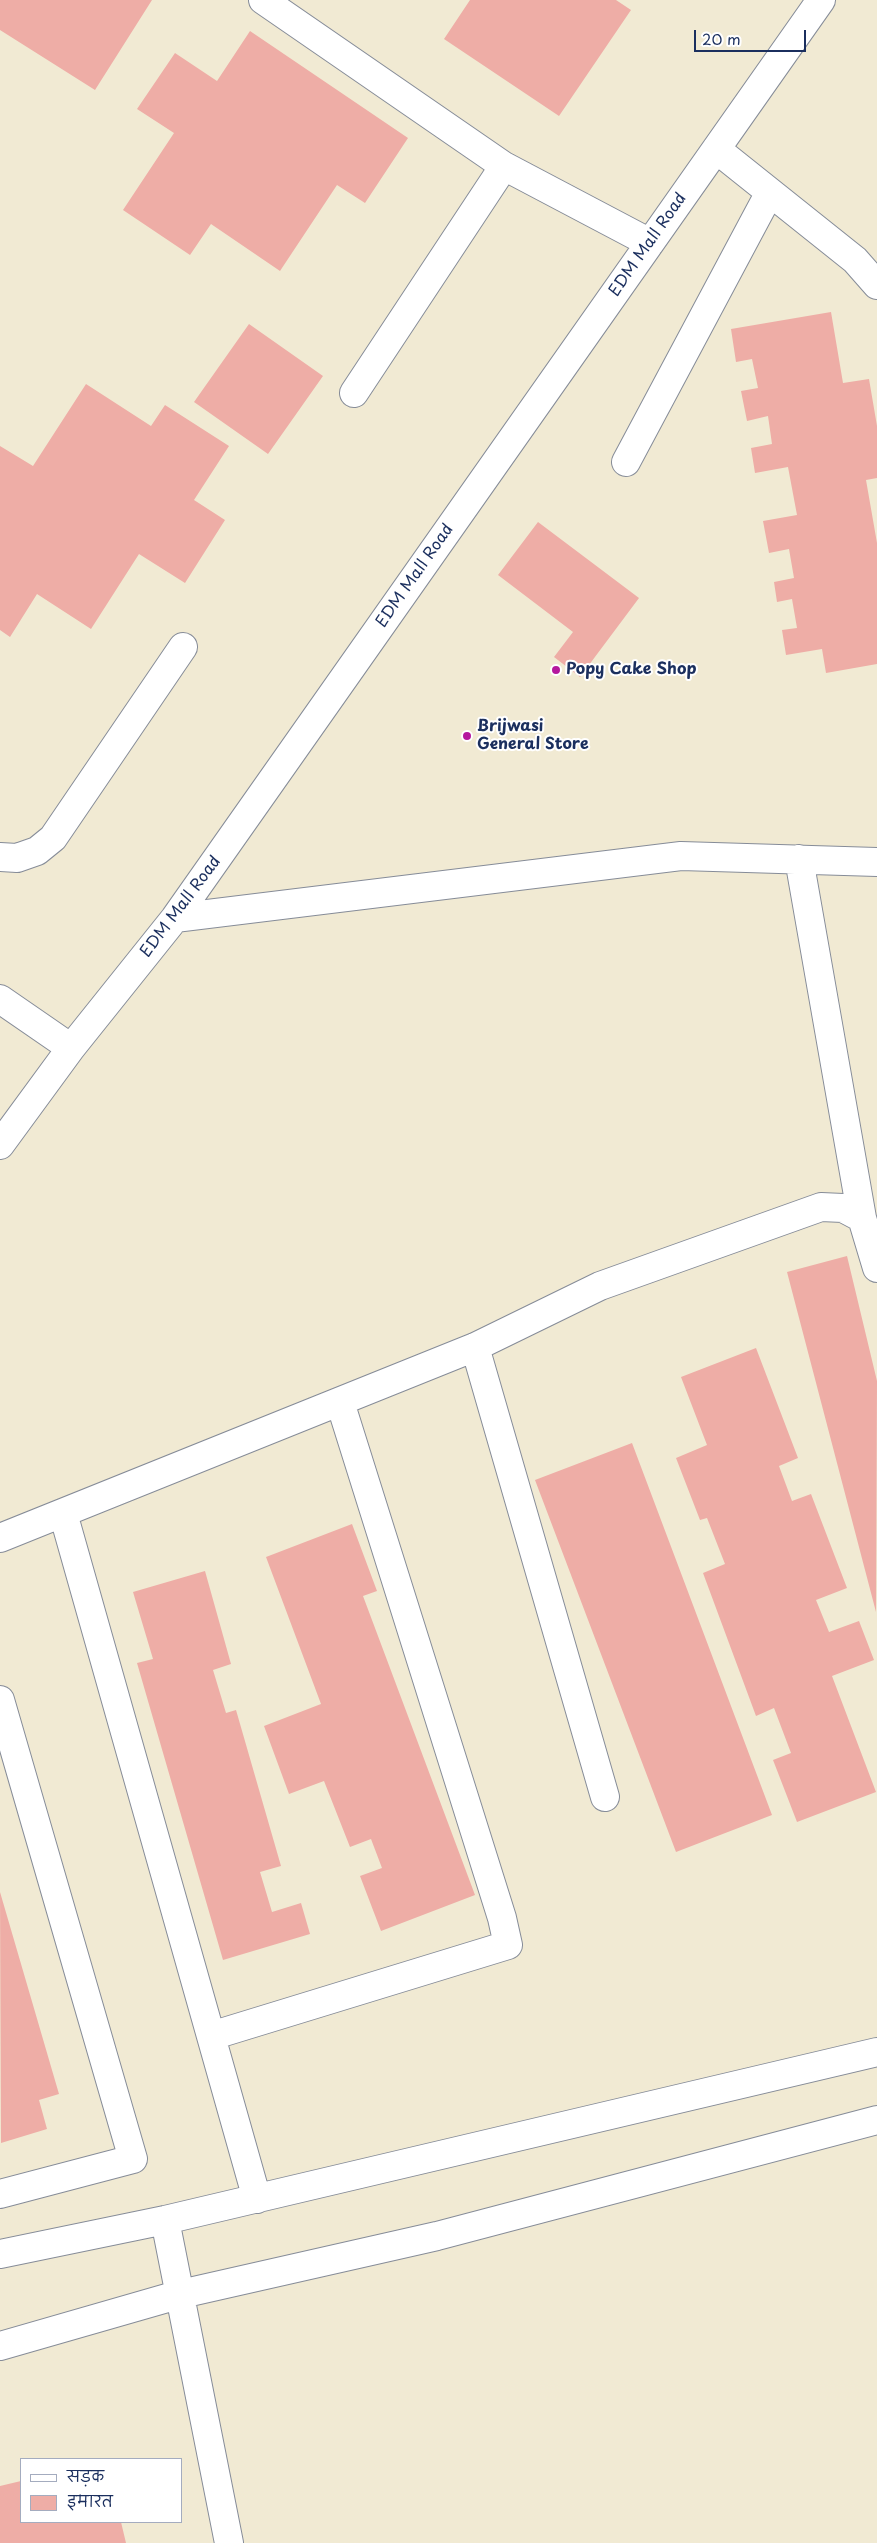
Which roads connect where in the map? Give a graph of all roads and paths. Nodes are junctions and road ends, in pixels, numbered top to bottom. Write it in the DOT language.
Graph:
graph roads {
  1 [pos="262,0"];
  2 [pos="821,0"];
  3 [pos="716,149"];
  4 [pos="504,166"];
  5 [pos="770,192"];
  6 [pos="650,243"];
  7 [pos="877,285"];
  8 [pos="354,394"];
  9 [pos="626,462"];
  10 [pos="183,647"];
  11 [pos="0,857"];
  12 [pos="800,860"];
  13 [pos="877,862"];
  14 [pos="175,918"];
  15 [pos="0,999"];
  16 [pos="71,1048"];
  17 [pos="0,1145"];
  18 [pos="862,1218"];
  19 [pos="877,1268"];
  20 [pos="475,1347"];
  21 [pos="340,1402"];
  22 [pos="63,1513"];
  23 [pos="0,1538"];
  24 [pos="0,1700"];
  25 [pos="606,1797"];
  26 [pos="211,2036"];
  27 [pos="877,2052"];
  28 [pos="877,2120"];
  29 [pos="0,2194"];
  30 [pos="257,2199"];
  31 [pos="165,2220"];
  32 [pos="0,2254"];
  33 [pos="181,2294"];
  34 [pos="0,2346"];
  35 [pos="229,2543"];
  1 -- 4 [label="street"];
  2 -- 3 [label="street, EDM Mall Road"];
  3 -- 5 [label="street"];
  3 -- 6 [label="street, EDM Mall Road"];
  4 -- 6 [label="street"];
  4 -- 8 [label="street"];
  5 -- 7 [label="street"];
  5 -- 9 [label="street"];
  6 -- 14 [label="street, EDM Mall Road"];
  10 -- 11 [label="street"];
  12 -- 13 [label="street"];
  12 -- 14 [label="street"];
  12 -- 18 [label="street"];
  14 -- 16 [label="street, EDM Mall Road"];
  15 -- 16 [label="street"];
  16 -- 17 [label="street, EDM Mall Road"];
  18 -- 19 [label="street"];
  18 -- 20 [label="street"];
  20 -- 21 [label="street"];
  20 -- 25 [label="street"];
  21 -- 22 [label="street"];
  21 -- 26 [label="street"];
  22 -- 23 [label="street"];
  22 -- 26 [label="street"];
  24 -- 29 [label="street"];
  26 -- 30 [label="street"];
  27 -- 30 [label="street"];
  28 -- 33 [label="street"];
  30 -- 31 [label="street"];
  31 -- 32 [label="street"];
  31 -- 33 [label="street"];
  33 -- 34 [label="street"];
  33 -- 35 [label="street"];
}
